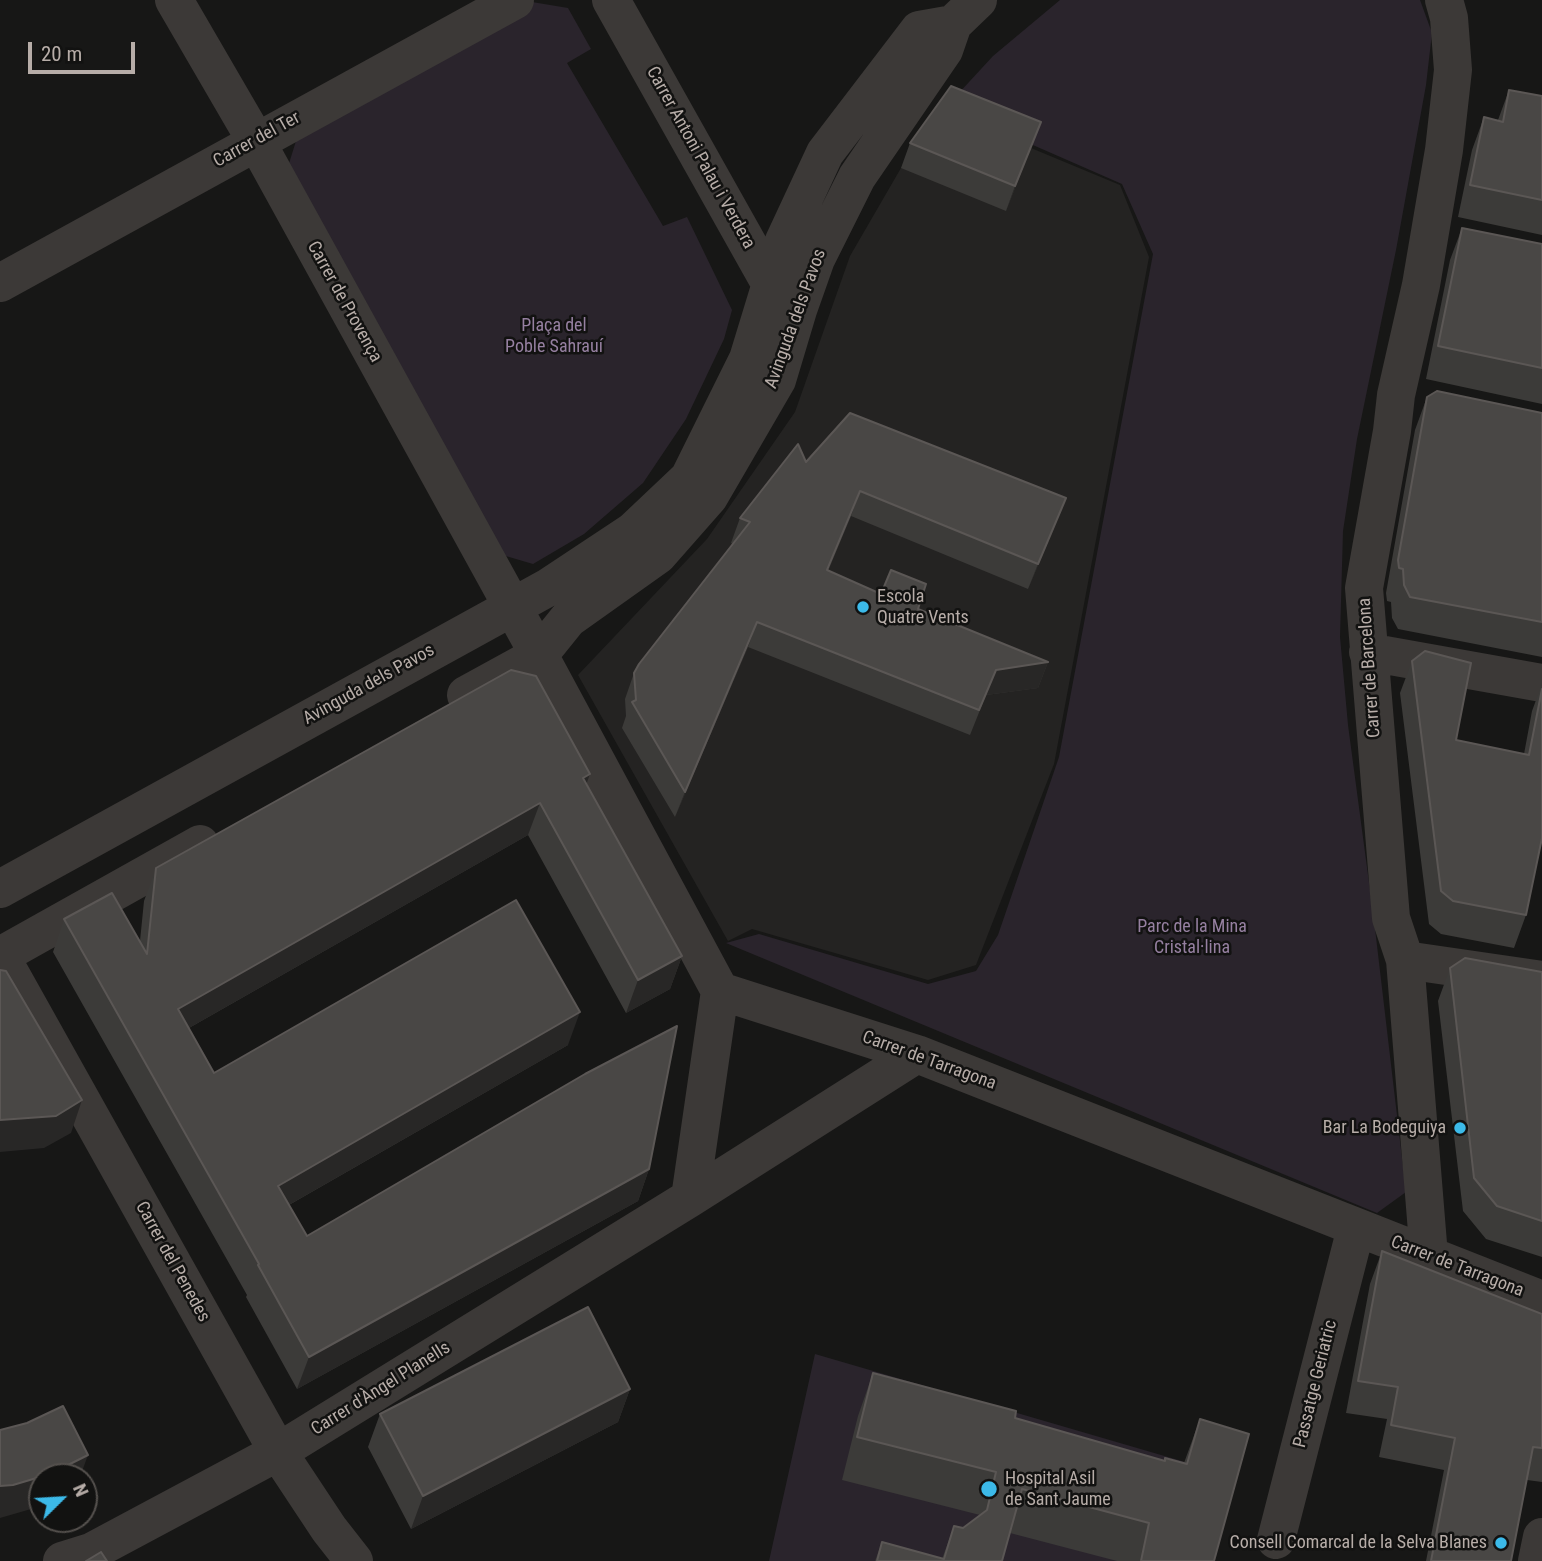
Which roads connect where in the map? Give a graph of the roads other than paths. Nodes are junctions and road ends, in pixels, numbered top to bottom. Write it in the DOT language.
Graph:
graph roads {
  1 [pos="174,0"];
  2 [pos="515,0"];
  3 [pos="611,0"];
  4 [pos="1444,0"];
  5 [pos="964,9"];
  6 [pos="256,141"];
  7 [pos="0,283"];
  8 [pos="784,297"];
  9 [pos="1396,396"];
  10 [pos="1436,404"];
  11 [pos="511,606"];
  12 [pos="1368,652"];
  13 [pos="539,654"];
  14 [pos="1542,683"];
  15 [pos="431,715"];
  16 [pos="228,829"];
  17 [pos="0,889"];
  18 [pos="0,956"];
  19 [pos="1405,960"];
  20 [pos="1542,980"];
  21 [pos="720,990"];
  22 [pos="916,1054"];
  23 [pos="690,1198"];
  24 [pos="1356,1228"];
  25 [pos="1429,1256"];
  26 [pos="1542,1300"];
  27 [pos="278,1452"];
  28 [pos="1542,1537"];
  29 [pos="1276,1540"];
  30 [pos="62,1561"];
  31 [pos="354,1561"];
  32 [pos="1537,1561"];
  1 -- 6 [label="street, Carrer de Provença"];
  2 -- 6 [label="street, Carrer del Ter"];
  3 -- 8 [label="street, Carrer Antoni Palau i Verdera"];
  4 -- 9 [label="street, Carrer de Barcelona"];
  5 -- 8 [label="street, Avinguda dels Pavos"];
  6 -- 7 [label="street, Carrer del Ter"];
  6 -- 11 [label="street, Carrer de Provença"];
  8 -- 11 [label="street, Avinguda dels Pavos"];
  8 -- 13 [label="street, Avinguda dels Pavos"];
  9 -- 10 [label="street"];
  9 -- 12 [label="street, Carrer de Barcelona"];
  11 -- 13 [label="street"];
  11 -- 17 [label="street, Avinguda dels Pavos"];
  12 -- 14 [label="street"];
  12 -- 19 [label="street, Carrer de Barcelona"];
  13 -- 15 [label="street, Avinguda dels Pavos"];
  13 -- 21 [label="street"];
  16 -- 18 [label="street"];
  18 -- 27 [label="street, Carrer del Penedes"];
  19 -- 20 [label="street"];
  19 -- 25 [label="street, Carrer de Barcelona"];
  21 -- 22 [label="street, Carrer de Tarragona"];
  21 -- 23 [label="street"];
  22 -- 23 [label="street, Carrer d'Àngel Planells"];
  22 -- 24 [label="street, Carrer de Tarragona"];
  23 -- 27 [label="street, Carrer d'Àngel Planells"];
  24 -- 25 [label="street, Carrer de Tarragona"];
  24 -- 29 [label="street, Passatge Geriatric"];
  25 -- 26 [label="street, Carrer de Tarragona"];
  27 -- 30 [label="street, Carrer d'Àngel Planells"];
  27 -- 31 [label="street, Carrer del Penedes"];
  28 -- 32 [label="street"];
}
